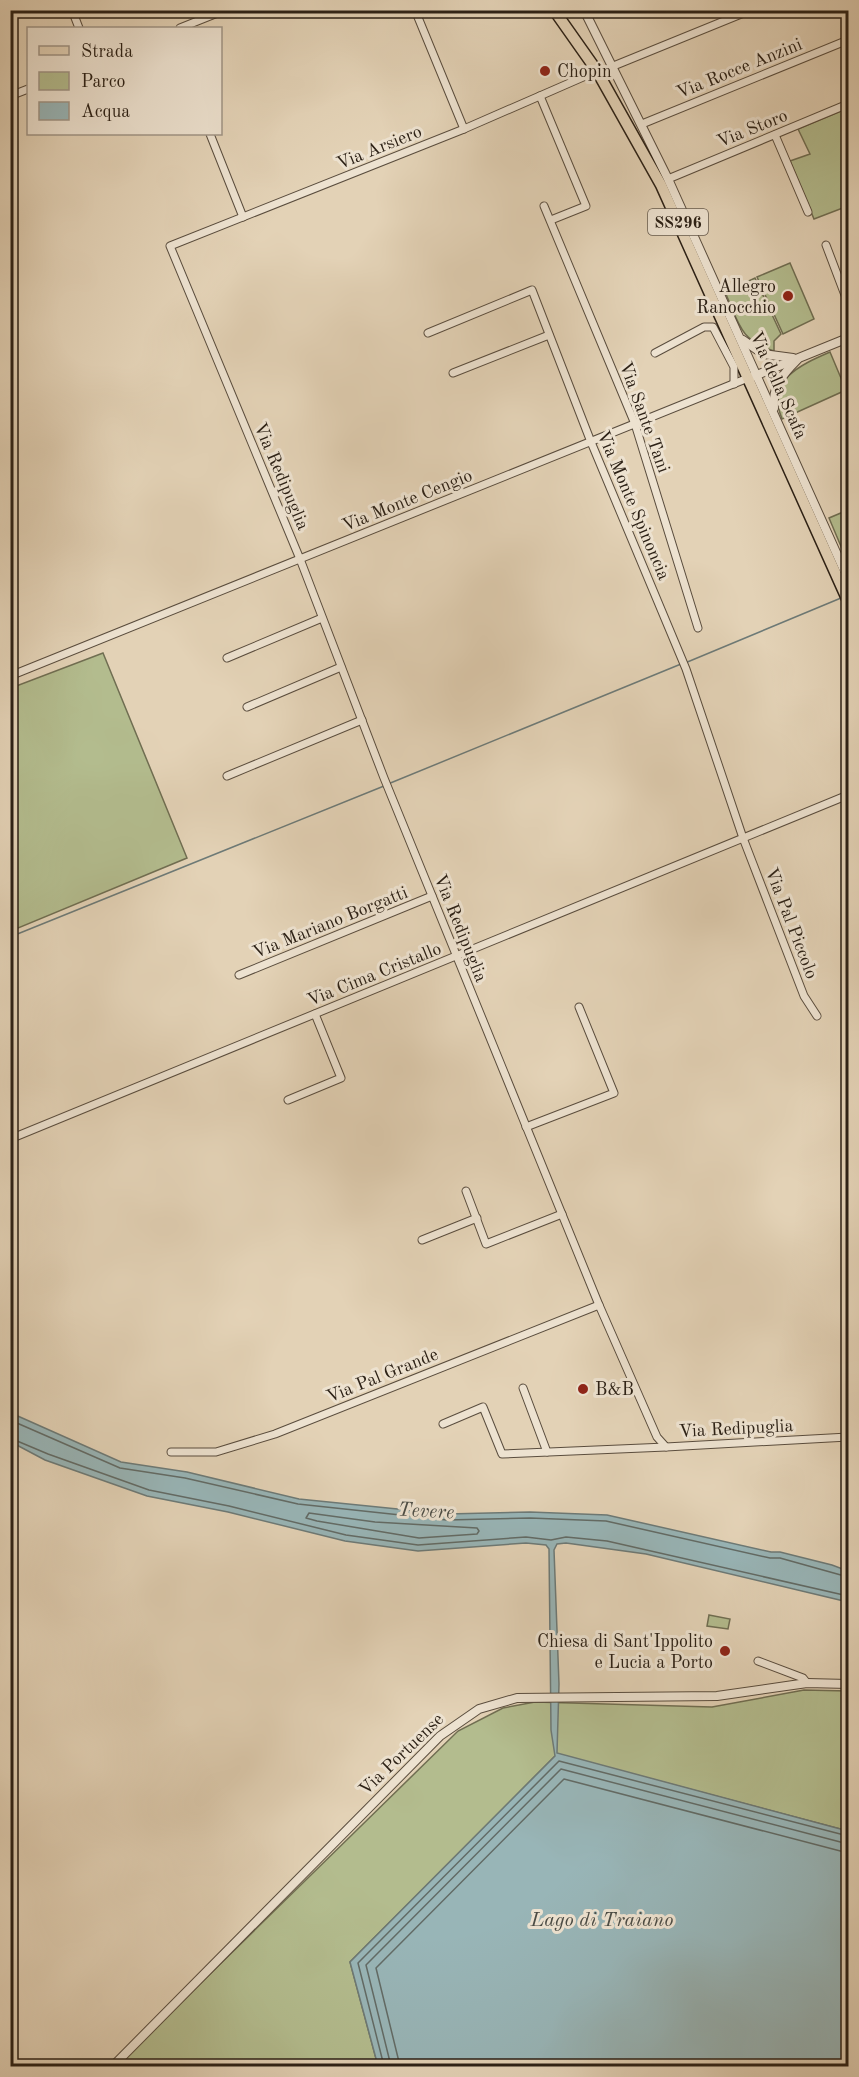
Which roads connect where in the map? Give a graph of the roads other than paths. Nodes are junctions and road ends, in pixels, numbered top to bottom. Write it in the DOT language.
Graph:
graph roads {
  1 [pos="72,10"];
  2 [pos="225,10"];
  3 [pos="415,10"];
  4 [pos="555,10"];
  5 [pos="584,10"];
  6 [pos="751,10"];
  7 [pos="79,27"];
  8 [pos="182,27"];
  9 [pos="849,40"];
  10 [pos="611,67"];
  11 [pos="597,71"];
  12 [pos="27,89"];
  13 [pos="10,96"];
  14 [pos="540,96"];
  15 [pos="849,104"];
  16 [pos="642,124"];
  17 [pos="464,129"];
  18 [pos="210,135"];
  19 [pos="775,135"];
  20 [pos="668,179"];
  21 [pos="544,206"];
  22 [pos="808,212"];
  23 [pos="243,217"];
  24 [pos="551,220"];
  25 [pos="826,245"];
  26 [pos="170,246"];
  27 [pos="849,303"];
  28 [pos="428,333"];
  29 [pos="738,334"];
  30 [pos="549,335"];
  31 [pos="849,338"];
  32 [pos="655,353"];
  33 [pos="800,358"];
  34 [pos="453,373"];
  35 [pos="752,377"];
  36 [pos="734,384"];
  37 [pos="774,415"];
  38 [pos="635,424"];
  39 [pos="591,442"];
  40 [pos="300,559"];
  41 [pos="849,579"];
  42 [pos="849,601"];
  43 [pos="322,618"];
  44 [pos="698,628"];
  45 [pos="227,658"];
  46 [pos="341,667"];
  47 [pos="10,676"];
  48 [pos="247,707"];
  49 [pos="362,720"];
  50 [pos="227,776"];
  51 [pos="849,795"];
  52 [pos="743,838"];
  53 [pos="432,896"];
  54 [pos="457,956"];
  55 [pos="239,975"];
  56 [pos="579,1007"];
  57 [pos="315,1014"];
  58 [pos="817,1016"];
  59 [pos="288,1100"];
  60 [pos="526,1127"];
  61 [pos="10,1138"];
  62 [pos="466,1191"];
  63 [pos="562,1214"];
  64 [pos="477,1218"];
  65 [pos="422,1240"];
  66 [pos="599,1305"];
  67 [pos="523,1388"];
  68 [pos="443,1424"];
  69 [pos="849,1437"];
  70 [pos="666,1447"];
  71 [pos="171,1452"];
  72 [pos="547,1452"];
  73 [pos="758,1661"];
  74 [pos="807,1683"];
  75 [pos="849,1684"];
  76 [pos="113,2067"];
  1 -- 7 [label="street"];
  2 -- 8 [label="street"];
  3 -- 17 [label="street"];
  4 -- 11 [label="main road, SS296"];
  5 -- 10 [label="street, Via della Scafa"];
  6 -- 10 [label="street"];
  9 -- 16 [label="street, Via Rocce Anzini"];
  10 -- 16 [label="street, Via della Scafa"];
  11 -- 14 [label="street, Via Arsiero"];
  11 -- 35 [label="main road, SS296"];
  12 -- 13 [label="street"];
  14 -- 17 [label="street, Via Arsiero"];
  14 -- 24 [label="street"];
  15 -- 19 [label="street, Via Storo"];
  16 -- 20 [label="street, Via della Scafa"];
  17 -- 23 [label="street, Via Arsiero"];
  18 -- 23 [label="street"];
  19 -- 20 [label="street, Via Storo"];
  19 -- 22 [label="street"];
  20 -- 29 [label="street, Via della Scafa"];
  21 -- 24 [label="street, Via Sante Tani"];
  23 -- 26 [label="street, Via Arsiero"];
  24 -- 38 [label="street, Via Sante Tani"];
  25 -- 27 [label="street"];
  26 -- 40 [label="street, Via Redipuglia"];
  28 -- 30 [label="street, Via Monte Spinoncia"];
  29 -- 33 [label="street"];
  29 -- 35 [label="street, Via della Scafa"];
  30 -- 34 [label="street"];
  30 -- 39 [label="street, Via Monte Spinoncia"];
  31 -- 33 [label="street"];
  32 -- 36 [label="street"];
  33 -- 35 [label="street"];
  33 -- 37 [label="street"];
  35 -- 36 [label="street, Via Monte Cengio"];
  35 -- 37 [label="street, Via della Scafa"];
  35 -- 42 [label="main road, SS296"];
  36 -- 38 [label="street, Via Monte Cengio"];
  37 -- 41 [label="street, Via della Scafa"];
  38 -- 39 [label="street, Via Monte Cengio"];
  38 -- 44 [label="street, Via Sante Tani"];
  39 -- 40 [label="street, Via Monte Cengio"];
  39 -- 52 [label="street, Via Monte Spinoncia"];
  40 -- 43 [label="street, Via Redipuglia"];
  40 -- 47 [label="street, Via Monte Cengio"];
  43 -- 45 [label="street"];
  43 -- 46 [label="street, Via Redipuglia"];
  46 -- 48 [label="street"];
  46 -- 49 [label="street, Via Redipuglia"];
  49 -- 50 [label="street"];
  49 -- 53 [label="street, Via Redipuglia"];
  51 -- 52 [label="street, Via Cima Cristallo"];
  52 -- 54 [label="street, Via Cima Cristallo"];
  52 -- 58 [label="street, Via Pal Piccolo"];
  53 -- 54 [label="street, Via Redipuglia"];
  53 -- 55 [label="street, Via Mariano Borgatti"];
  54 -- 57 [label="street, Via Cima Cristallo"];
  54 -- 60 [label="street, Via Redipuglia"];
  56 -- 60 [label="street"];
  57 -- 59 [label="street"];
  57 -- 61 [label="street, Via Cima Cristallo"];
  60 -- 63 [label="street, Via Redipuglia"];
  62 -- 64 [label="street"];
  63 -- 64 [label="street"];
  63 -- 66 [label="street, Via Redipuglia"];
  64 -- 65 [label="street"];
  66 -- 70 [label="street, Via Redipuglia"];
  66 -- 71 [label="street, Via Pal Grande"];
  67 -- 72 [label="street"];
  68 -- 72 [label="street"];
  69 -- 70 [label="street, Via Redipuglia"];
  70 -- 72 [label="street"];
  73 -- 74 [label="street"];
  74 -- 75 [label="street, Via Portuense"];
  74 -- 76 [label="street, Via Portuense"];
}
